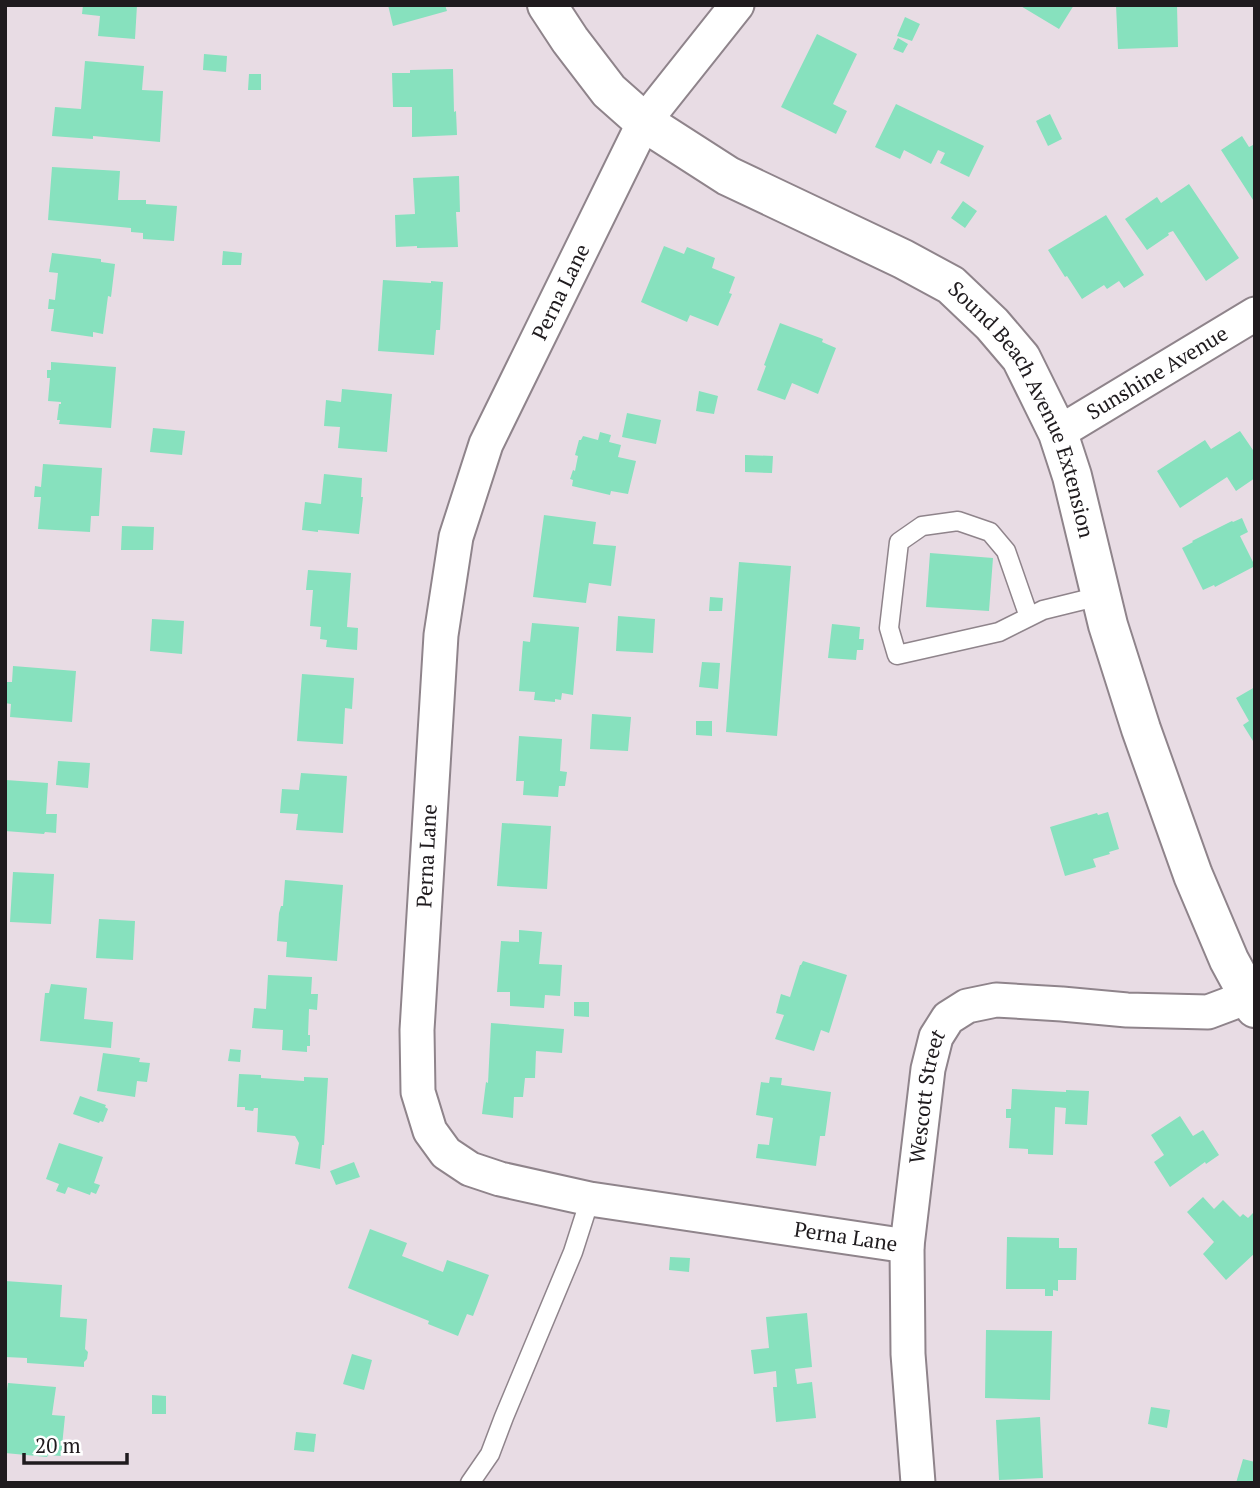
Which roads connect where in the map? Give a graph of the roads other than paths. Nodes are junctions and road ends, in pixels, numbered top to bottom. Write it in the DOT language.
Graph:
graph roads {
  1 [pos="547,5"];
  2 [pos="737,5"];
  3 [pos="644,122"];
  4 [pos="1255,314"];
  5 [pos="1058,433"];
  6 [pos="1100,596"];
  7 [pos="1029,617"];
  8 [pos="1252,1003"];
  9 [pos="590,1199"];
  10 [pos="907,1247"];
  11 [pos="470,1483"];
  12 [pos="918,1483"];
  1 -- 3 [label="street, Sound Beach Avenue Extension"];
  2 -- 3 [label="street, Perna Lane"];
  3 -- 5 [label="street, Sound Beach Avenue Extension"];
  3 -- 9 [label="street, Perna Lane"];
  4 -- 5 [label="street, Sunshine Avenue"];
  5 -- 6 [label="street, Sound Beach Avenue Extension"];
  6 -- 7 [label="lane"];
  6 -- 8 [label="street, Sound Beach Avenue Extension"];
  7 -- 7 [label="lane"];
  8 -- 10 [label="street, Wescott Street"];
  9 -- 10 [label="street, Perna Lane"];
  9 -- 11 [label="lane"];
  10 -- 12 [label="street, Wescott Street"];
}
